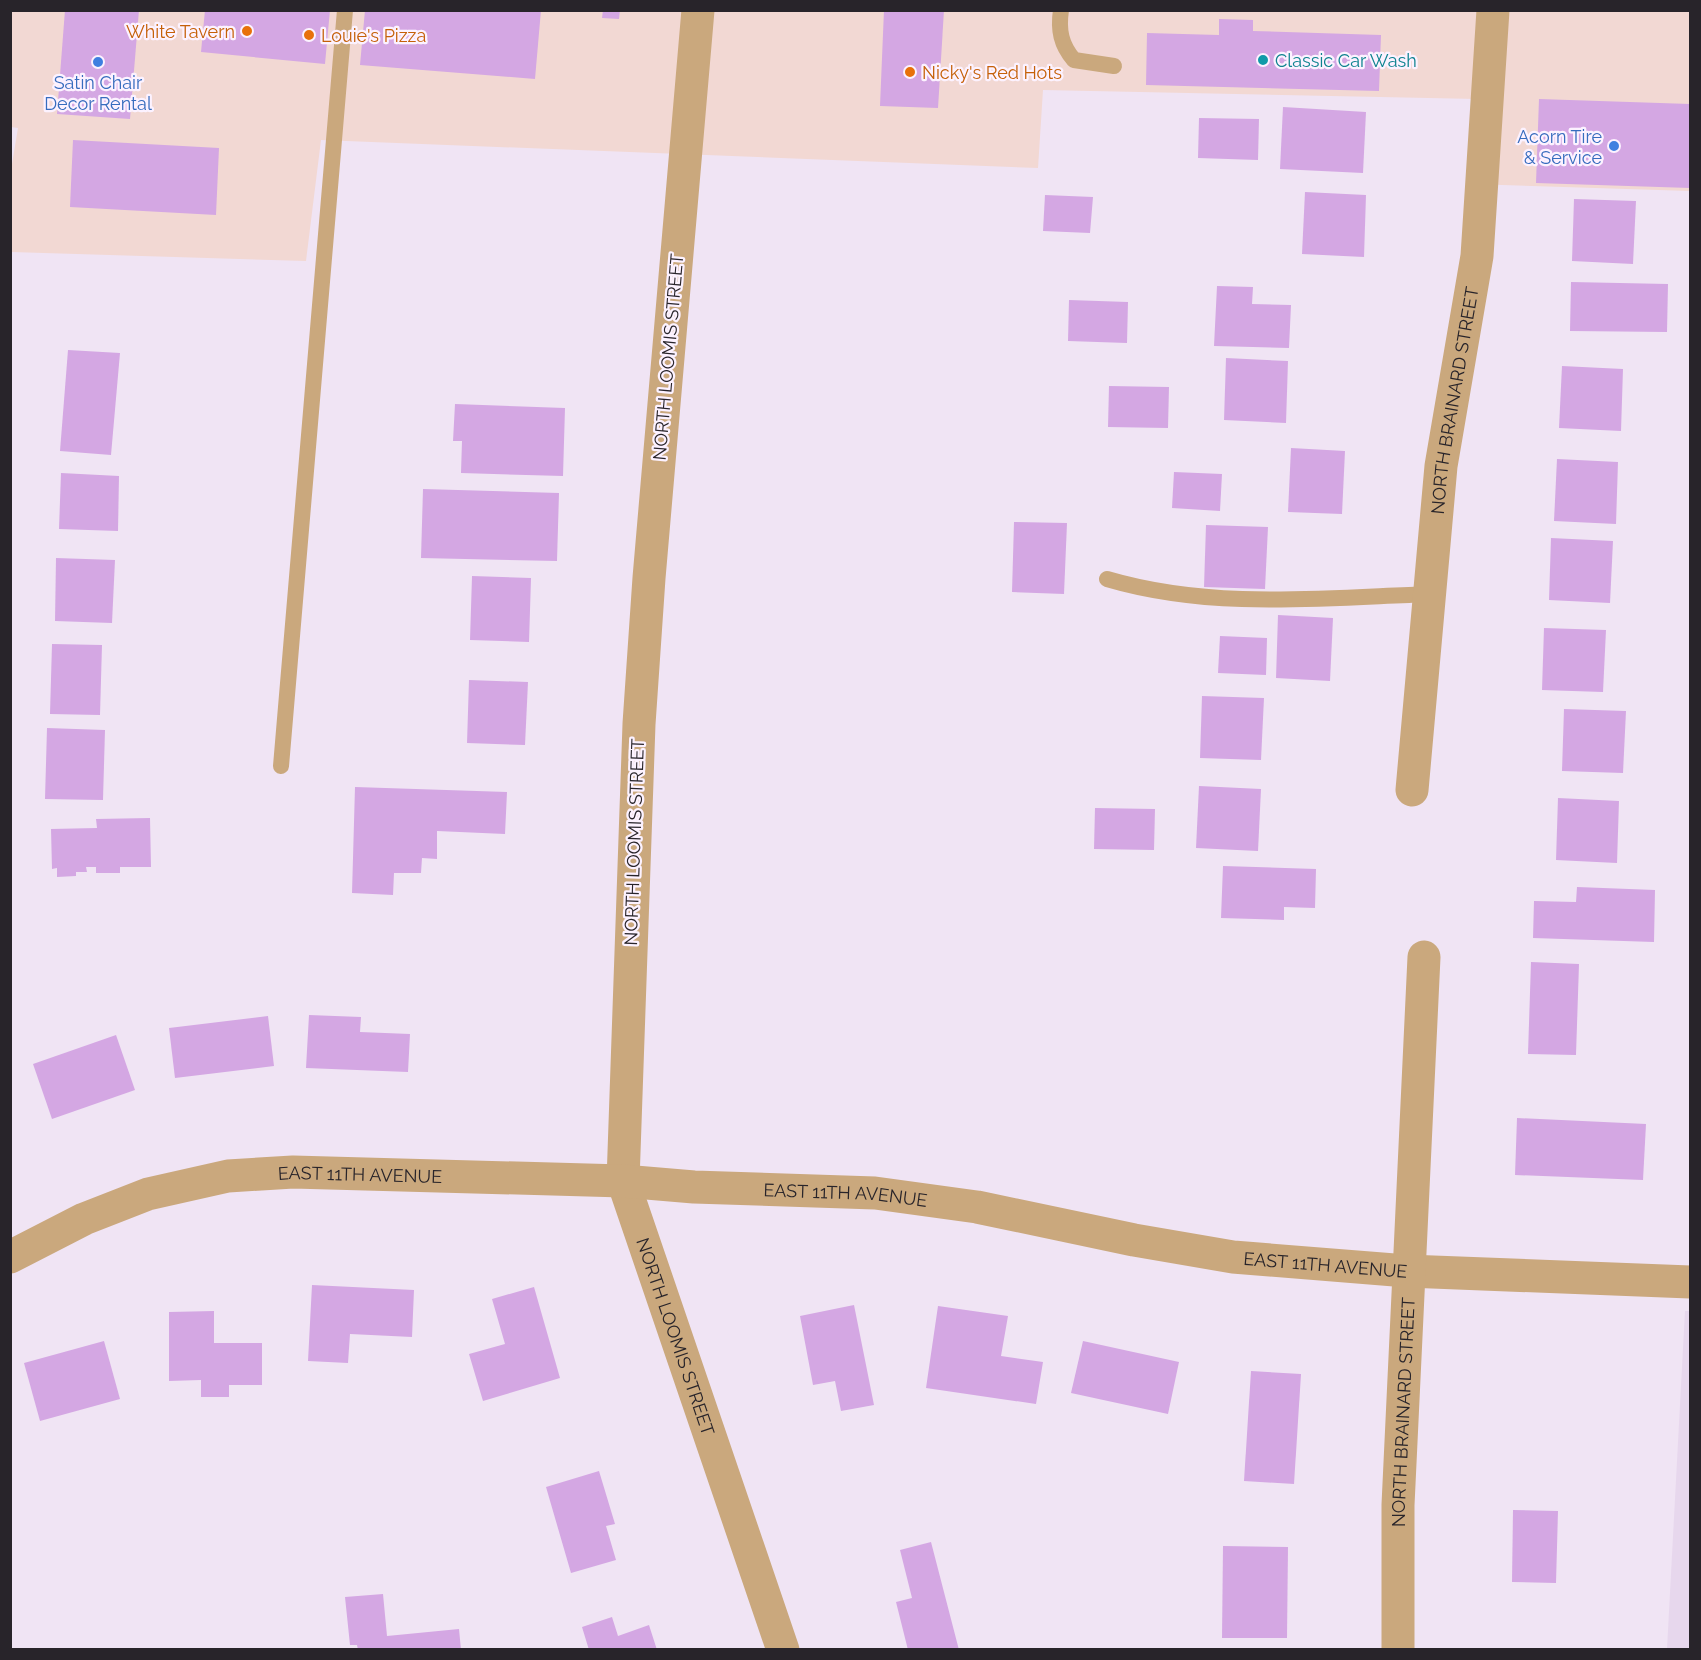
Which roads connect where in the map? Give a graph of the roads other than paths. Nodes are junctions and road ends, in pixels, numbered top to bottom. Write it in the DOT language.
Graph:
graph roads {
  1 [pos="345,10"];
  2 [pos="698,10"];
  3 [pos="1061,10"];
  4 [pos="1493,10"];
  5 [pos="1114,66"];
  6 [pos="1107,579"];
  7 [pos="1430,594"];
  8 [pos="281,766"];
  9 [pos="1412,790"];
  10 [pos="1424,957"];
  11 [pos="623,1181"];
  12 [pos="10,1257"];
  13 [pos="1407,1271"];
  14 [pos="1690,1282"];
  15 [pos="783,1650"];
  16 [pos="1398,1650"];
  1 -- 8 [label="lane"];
  2 -- 11 [label="street, NORTH LOOMIS STREET"];
  3 -- 5 [label="lane"];
  4 -- 7 [label="street, NORTH BRAINARD STREET"];
  6 -- 7 [label="lane"];
  7 -- 9 [label="street, NORTH BRAINARD STREET"];
  10 -- 13 [label="street, NORTH BRAINARD STREET"];
  11 -- 12 [label="street, EAST 11TH AVENUE"];
  11 -- 13 [label="street, EAST 11TH AVENUE"];
  11 -- 15 [label="street, NORTH LOOMIS STREET"];
  13 -- 14 [label="street, EAST 11TH AVENUE"];
  13 -- 16 [label="street, NORTH BRAINARD STREET"];
}
